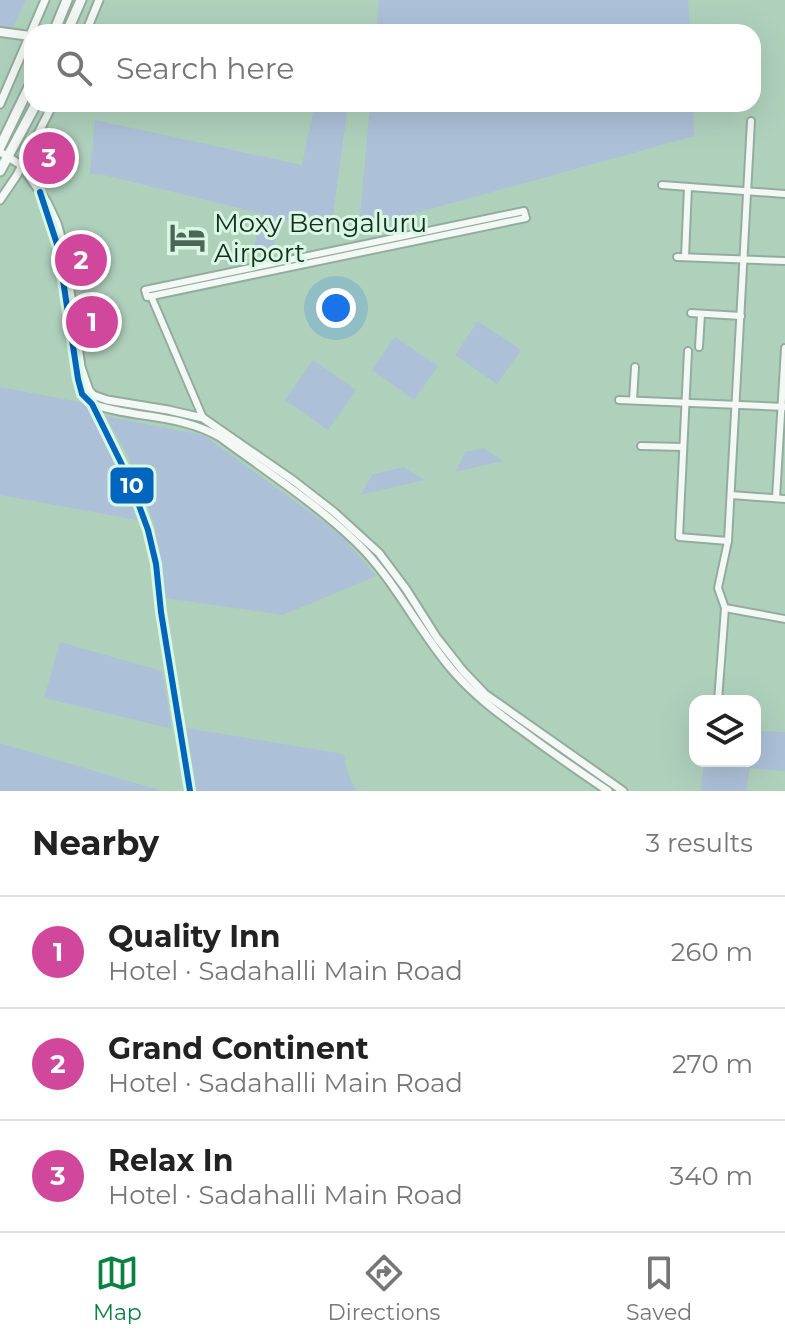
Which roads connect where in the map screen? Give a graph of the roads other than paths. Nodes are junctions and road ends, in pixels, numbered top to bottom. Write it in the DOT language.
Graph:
graph roads {
  1 [pos="45,0"];
  2 [pos="67,0"];
  3 [pos="81,0"];
  4 [pos="99,0"];
  5 [pos="35,24"];
  6 [pos="57,24"];
  7 [pos="70,24"];
  8 [pos="89,24"];
  9 [pos="0,32"];
  10 [pos="24,35"];
  11 [pos="24,50"];
  12 [pos="24,101"];
  13 [pos="0,104"];
  14 [pos="30,112"];
  15 [pos="49,112"];
  16 [pos="751,121"];
  17 [pos="3,152"];
  18 [pos="21,165"];
  19 [pos="0,171"];
  20 [pos="662,185"];
  21 [pos="688,187"];
  22 [pos="748,192"];
  23 [pos="785,194"];
  24 [pos="0,200"];
  25 [pos="525,215"];
  26 [pos="744,260"];
  27 [pos="785,261"];
  28 [pos="691,313"];
  29 [pos="701,314"];
  30 [pos="741,316"];
  31 [pos="74,338"];
  32 [pos="699,347"];
  33 [pos="785,348"];
  34 [pos="688,351"];
  35 [pos="635,367"];
  36 [pos="93,395"];
  37 [pos="619,400"];
  38 [pos="633,400"];
  39 [pos="685,403"];
  40 [pos="92,404"];
  41 [pos="736,405"];
  42 [pos="784,407"];
  43 [pos="203,418"];
  44 [pos="231,441"];
  45 [pos="641,446"];
  46 [pos="683,447"];
  47 [pos="731,495"];
  48 [pos="776,498"];
  49 [pos="785,499"];
  50 [pos="728,541"];
  51 [pos="725,608"];
  52 [pos="785,619"];
  53 [pos="718,695"];
  54 [pos="542,740"];
  55 [pos="190,791"];
  56 [pos="608,791"];
  57 [pos="623,791"];
  1 -- 5 [label="street"];
  2 -- 6 [label="highway"];
  3 -- 7 [label="highway"];
  4 -- 8 [label="street"];
  9 -- 10 [label="main road"];
  11 -- 13 [label="street"];
  12 -- 17 [label="highway"];
  14 -- 17 [label="highway"];
  15 -- 18 [label="street"];
  16 -- 22 [label="street"];
  17 -- 18 [label="street"];
  17 -- 19 [label="highway"];
  18 -- 24 [label="street"];
  18 -- 31 [label="street"];
  20 -- 21 [label="street"];
  21 -- 22 [label="street"];
  21 -- 26 [label="street"];
  22 -- 23 [label="street"];
  22 -- 26 [label="street"];
  25 -- 43 [label="street"];
  26 -- 27 [label="street"];
  26 -- 30 [label="street"];
  28 -- 29 [label="street"];
  29 -- 30 [label="street"];
  29 -- 32 [label="street"];
  30 -- 41 [label="street"];
  31 -- 36 [label="street"];
  31 -- 40 [label="street"];
  33 -- 42 [label="street"];
  34 -- 39 [label="street"];
  35 -- 38 [label="street"];
  36 -- 40 [label="street"];
  36 -- 43 [label="street"];
  37 -- 38 [label="street"];
  38 -- 39 [label="street"];
  39 -- 41 [label="street"];
  39 -- 46 [label="street"];
  40 -- 44 [label="street"];
  40 -- 55 [label="street"];
  41 -- 42 [label="street"];
  41 -- 47 [label="street"];
  42 -- 48 [label="street"];
  43 -- 44 [label="street"];
  44 -- 54 [label="street"];
  45 -- 46 [label="street"];
  46 -- 50 [label="street"];
  47 -- 48 [label="street"];
  47 -- 50 [label="street"];
  48 -- 49 [label="street"];
  50 -- 51 [label="street"];
  51 -- 52 [label="street"];
  51 -- 53 [label="street"];
  54 -- 56 [label="street"];
  54 -- 57 [label="street"];
}
